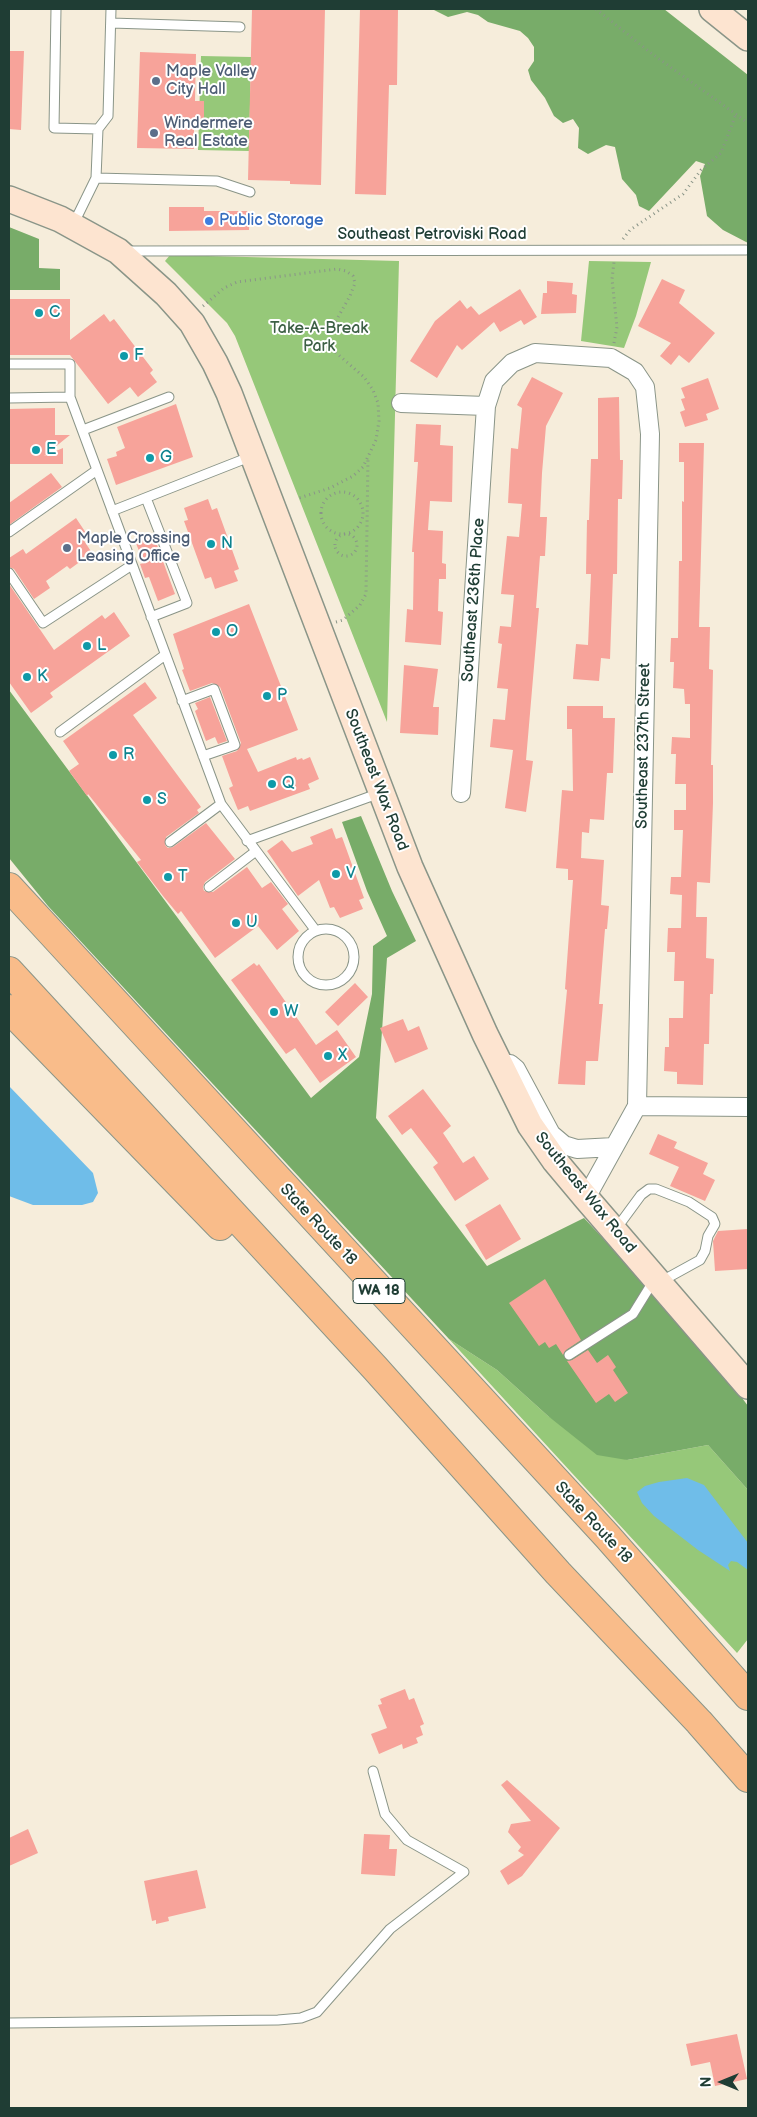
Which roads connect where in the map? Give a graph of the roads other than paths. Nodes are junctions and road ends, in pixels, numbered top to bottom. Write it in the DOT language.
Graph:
graph roads {
  1 [pos="56,9"];
  2 [pos="111,9"];
  3 [pos="718,11"];
  4 [pos="111,23"];
  5 [pos="240,26"];
  6 [pos="748,38"];
  7 [pos="98,129"];
  8 [pos="96,178"];
  9 [pos="250,192"];
  10 [pos="9,199"];
  11 [pos="73,225"];
  12 [pos="746,250"];
  13 [pos="118,251"];
  14 [pos="610,358"];
  15 [pos="9,364"];
  16 [pos="169,396"];
  17 [pos="70,397"];
  18 [pos="9,398"];
  19 [pos="401,403"];
  20 [pos="486,406"];
  21 [pos="83,430"];
  22 [pos="252,456"];
  23 [pos="97,470"];
  24 [pos="146,498"];
  25 [pos="112,511"];
  26 [pos="9,532"];
  27 [pos="132,565"];
  28 [pos="9,573"];
  29 [pos="151,617"];
  30 [pos="165,654"];
  31 [pos="182,701"];
  32 [pos="60,732"];
  33 [pos="203,756"];
  34 [pos="380,792"];
  35 [pos="462,793"];
  36 [pos="221,804"];
  37 [pos="247,841"];
  38 [pos="170,842"];
  39 [pos="256,851"];
  40 [pos="9,887"];
  41 [pos="209,887"];
  42 [pos="316,931"];
  43 [pos="9,971"];
  44 [pos="9,1009"];
  45 [pos="493,1049"];
  46 [pos="637,1106"];
  47 [pos="748,1107"];
  48 [pos="614,1147"];
  49 [pos="586,1198"];
  50 [pos="614,1231"];
  51 [pos="657,1280"];
  52 [pos="570,1355"];
  53 [pos="375,1368"];
  54 [pos="748,1386"];
  55 [pos="748,1696"];
  56 [pos="373,1771"];
  57 [pos="748,1778"];
  58 [pos="9,2023"];
  1 -- 7 [label="lane"];
  2 -- 4 [label="lane"];
  3 -- 6 [label="main road"];
  4 -- 5 [label="lane"];
  4 -- 7 [label="lane"];
  7 -- 8 [label="lane"];
  8 -- 9 [label="lane"];
  8 -- 11 [label="lane"];
  10 -- 11 [label="main road, Southeast Wax Road"];
  11 -- 13 [label="main road, Southeast Wax Road"];
  12 -- 13 [label="lane, Southeast Petroviski Road"];
  13 -- 22 [label="main road, Southeast Wax Road"];
  14 -- 20 [label="street, Southeast 236th Place"];
  14 -- 46 [label="street, Southeast 237th Street"];
  15 -- 17 [label="lane"];
  16 -- 21 [label="lane"];
  17 -- 18 [label="lane"];
  17 -- 21 [label="lane"];
  19 -- 20 [label="street"];
  20 -- 35 [label="street, Southeast 236th Place"];
  21 -- 23 [label="lane"];
  22 -- 24 [label="lane"];
  22 -- 34 [label="main road, Southeast Wax Road"];
  23 -- 25 [label="lane"];
  23 -- 26 [label="lane"];
  24 -- 25 [label="lane"];
  24 -- 29 [label="lane"];
  25 -- 27 [label="lane"];
  27 -- 28 [label="lane"];
  27 -- 29 [label="lane"];
  29 -- 30 [label="lane"];
  30 -- 31 [label="lane"];
  30 -- 32 [label="lane"];
  31 -- 33 [label="lane"];
  31 -- 33 [label="lane"];
  33 -- 36 [label="lane"];
  34 -- 37 [label="lane"];
  34 -- 45 [label="main road, Southeast Wax Road"];
  36 -- 37 [label="lane"];
  36 -- 38 [label="lane"];
  37 -- 39 [label="lane"];
  39 -- 41 [label="lane"];
  39 -- 42 [label="lane"];
  40 -- 55 [label="highway, State Route 18 / WA 18"];
  42 -- 42 [label="lane"];
  43 -- 53 [label="highway"];
  44 -- 53 [label="highway"];
  45 -- 48 [label="street"];
  45 -- 49 [label="main road, Southeast Wax Road"];
  46 -- 47 [label="street"];
  46 -- 48 [label="street, Southeast 237th Street"];
  48 -- 49 [label="street, Southeast 237th Street"];
  49 -- 50 [label="main road, Southeast Wax Road"];
  50 -- 51 [label="main road, Southeast Wax Road"];
  50 -- 51 [label="lane"];
  51 -- 52 [label="lane"];
  51 -- 54 [label="main road, Southeast Wax Road"];
  53 -- 57 [label="highway"];
  56 -- 58 [label="lane"];
}
